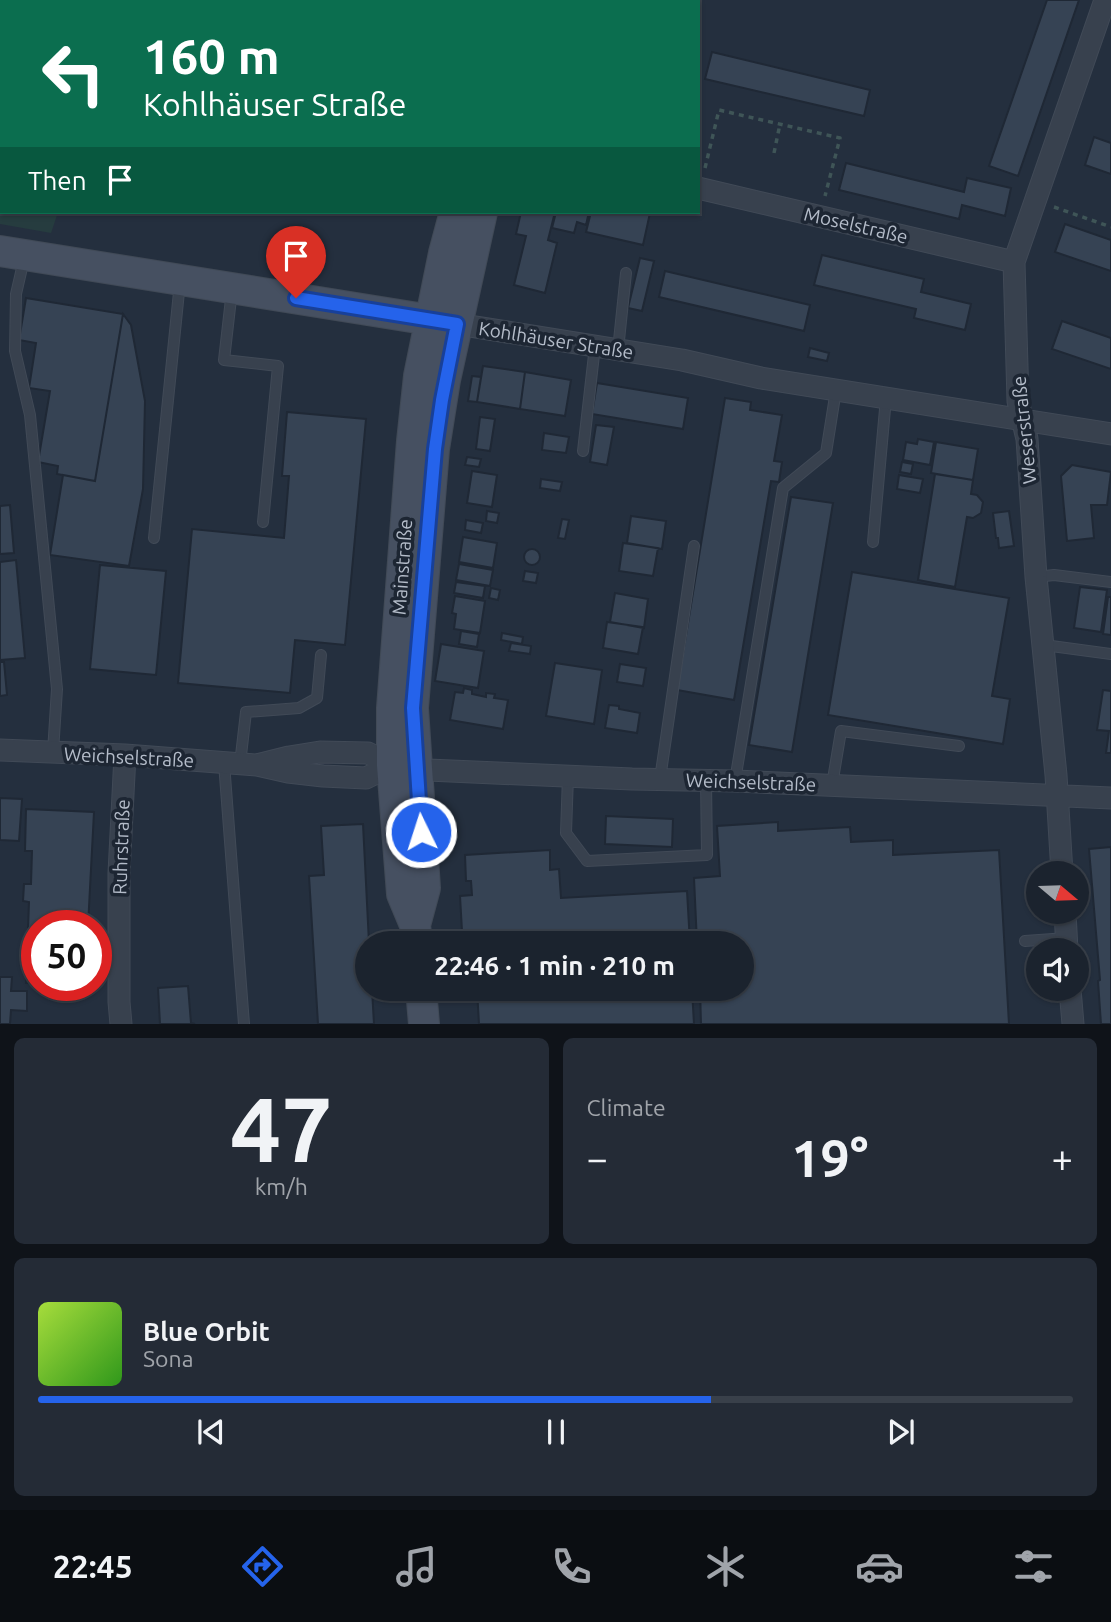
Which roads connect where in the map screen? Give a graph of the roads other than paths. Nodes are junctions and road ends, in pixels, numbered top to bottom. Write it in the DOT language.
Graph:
graph roads {
  1 [pos="1105,0"];
  2 [pos="702,178"];
  3 [pos="455,214"];
  4 [pos="481,214"];
  5 [pos="13,253"];
  6 [pos="1014,262"];
  7 [pos="626,274"];
  8 [pos="180,279"];
  9 [pos="232,288"];
  10 [pos="443,322"];
  11 [pos="586,345"];
  12 [pos="618,350"];
  13 [pos="835,390"];
  14 [pos="886,398"];
  15 [pos="1022,420"];
  16 [pos="1111,434"];
  17 [pos="583,451"];
  18 [pos="263,522"];
  19 [pos="154,538"];
  20 [pos="873,542"];
  21 [pos="694,546"];
  22 [pos="1036,578"];
  23 [pos="1111,582"];
  24 [pos="1044,645"];
  25 [pos="1111,654"];
  26 [pos="321,655"];
  27 [pos="959,746"];
  28 [pos="0,750"];
  29 [pos="53,752"];
  30 [pos="125,755"];
  31 [pos="240,764"];
  32 [pos="404,766"];
  33 [pos="568,776"];
  34 [pos="660,779"];
  35 [pos="706,780"];
  36 [pos="735,781"];
  37 [pos="832,785"];
  38 [pos="1058,796"];
  39 [pos="1111,798"];
  40 [pos="1061,861"];
  41 [pos="415,931"];
  42 [pos="422,1001"];
  43 [pos="1071,1001"];
  44 [pos="121,1024"];
  45 [pos="244,1024"];
  46 [pos="424,1024"];
  47 [pos="1073,1024"];
  1 -- 6 [label="street, Weserstraße"];
  2 -- 6 [label="street, Moselstraße"];
  3 -- 10 [label="main road, Mainstraße"];
  4 -- 10 [label="main road, Mainstraße"];
  5 -- 8 [label="main road, Kohlhäuser Straße"];
  5 -- 29 [label="lane"];
  6 -- 15 [label="street, Weserstraße"];
  7 -- 12 [label="lane"];
  8 -- 9 [label="main road, Kohlhäuser Straße"];
  8 -- 19 [label="lane"];
  9 -- 10 [label="main road, Kohlhäuser Straße"];
  9 -- 18 [label="lane"];
  10 -- 11 [label="street, Kohlhäuser Straße"];
  10 -- 32 [label="main road, Mainstraße"];
  11 -- 12 [label="street, Kohlhäuser Straße"];
  11 -- 17 [label="lane"];
  12 -- 13 [label="street, Kohlhäuser Straße"];
  13 -- 14 [label="street, Kohlhäuser Straße"];
  13 -- 36 [label="lane"];
  14 -- 15 [label="street, Kohlhäuser Straße"];
  14 -- 20 [label="lane"];
  15 -- 16 [label="street, Kohlhäuser Straße"];
  15 -- 22 [label="street, Weserstraße"];
  21 -- 34 [label="lane"];
  22 -- 23 [label="lane"];
  22 -- 24 [label="street, Weserstraße"];
  24 -- 25 [label="lane"];
  24 -- 38 [label="street, Weserstraße"];
  26 -- 31 [label="lane"];
  27 -- 37 [label="lane"];
  28 -- 29 [label="street, Weichselstraße"];
  29 -- 30 [label="street, Weichselstraße"];
  30 -- 31 [label="street, Weichselstraße"];
  30 -- 44 [label="street, Ruhrstraße"];
  31 -- 32 [label="street, Weichselstraße"];
  31 -- 45 [label="lane"];
  32 -- 33 [label="street, Weichselstraße"];
  32 -- 41 [label="main road, Mainstraße"];
  33 -- 34 [label="street, Weichselstraße"];
  33 -- 35 [label="lane"];
  34 -- 35 [label="street, Weichselstraße"];
  35 -- 36 [label="street, Weichselstraße"];
  36 -- 37 [label="street, Weichselstraße"];
  37 -- 38 [label="street, Weichselstraße"];
  38 -- 39 [label="street, Weichselstraße"];
  38 -- 40 [label="street, Weserstraße"];
  42 -- 46 [label="main road"];
  43 -- 47 [label="street"];
}
